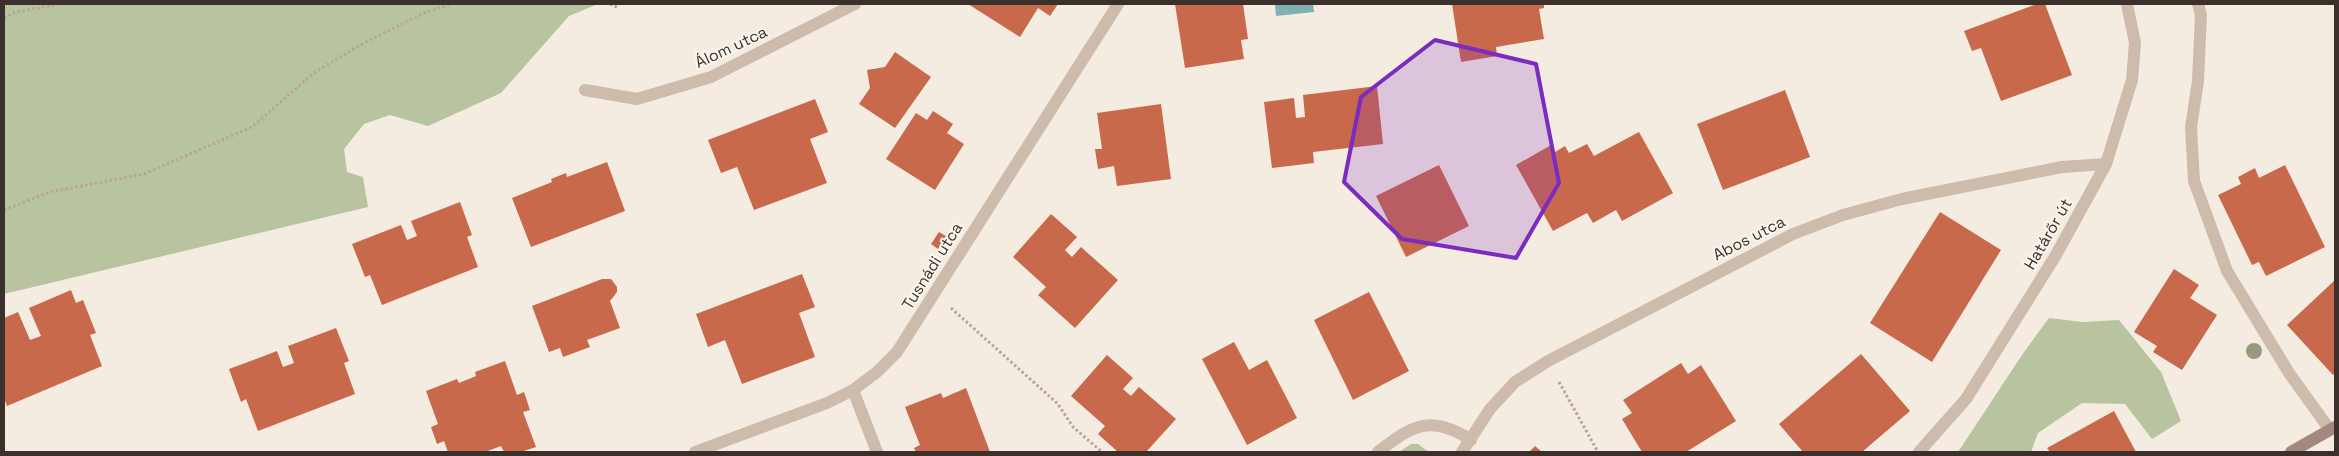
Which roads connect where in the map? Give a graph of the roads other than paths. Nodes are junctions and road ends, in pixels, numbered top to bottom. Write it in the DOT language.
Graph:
graph roads {
  1 [pos="855,4"];
  2 [pos="1118,4"];
  3 [pos="2127,4"];
  4 [pos="2198,4"];
  5 [pos="585,90"];
  6 [pos="2106,164"];
  7 [pos="853,390"];
  8 [pos="2333,428"];
  9 [pos="1471,440"];
  10 [pos="695,452"];
  11 [pos="877,452"];
  12 [pos="1378,452"];
  13 [pos="1462,452"];
  14 [pos="1919,452"];
  15 [pos="2291,452"];
  1 -- 5 [label="street, Álom utca"];
  2 -- 7 [label="street, Tusnádi utca"];
  3 -- 6 [label="street, Határőr út"];
  4 -- 8 [label="street"];
  6 -- 9 [label="street, Abos utca"];
  6 -- 14 [label="street, Határőr út"];
  7 -- 10 [label="street, Tusnádi utca"];
  7 -- 11 [label="street"];
  8 -- 15 [label="street"];
  9 -- 12 [label="street"];
  9 -- 13 [label="street, Abos utca"];
}
